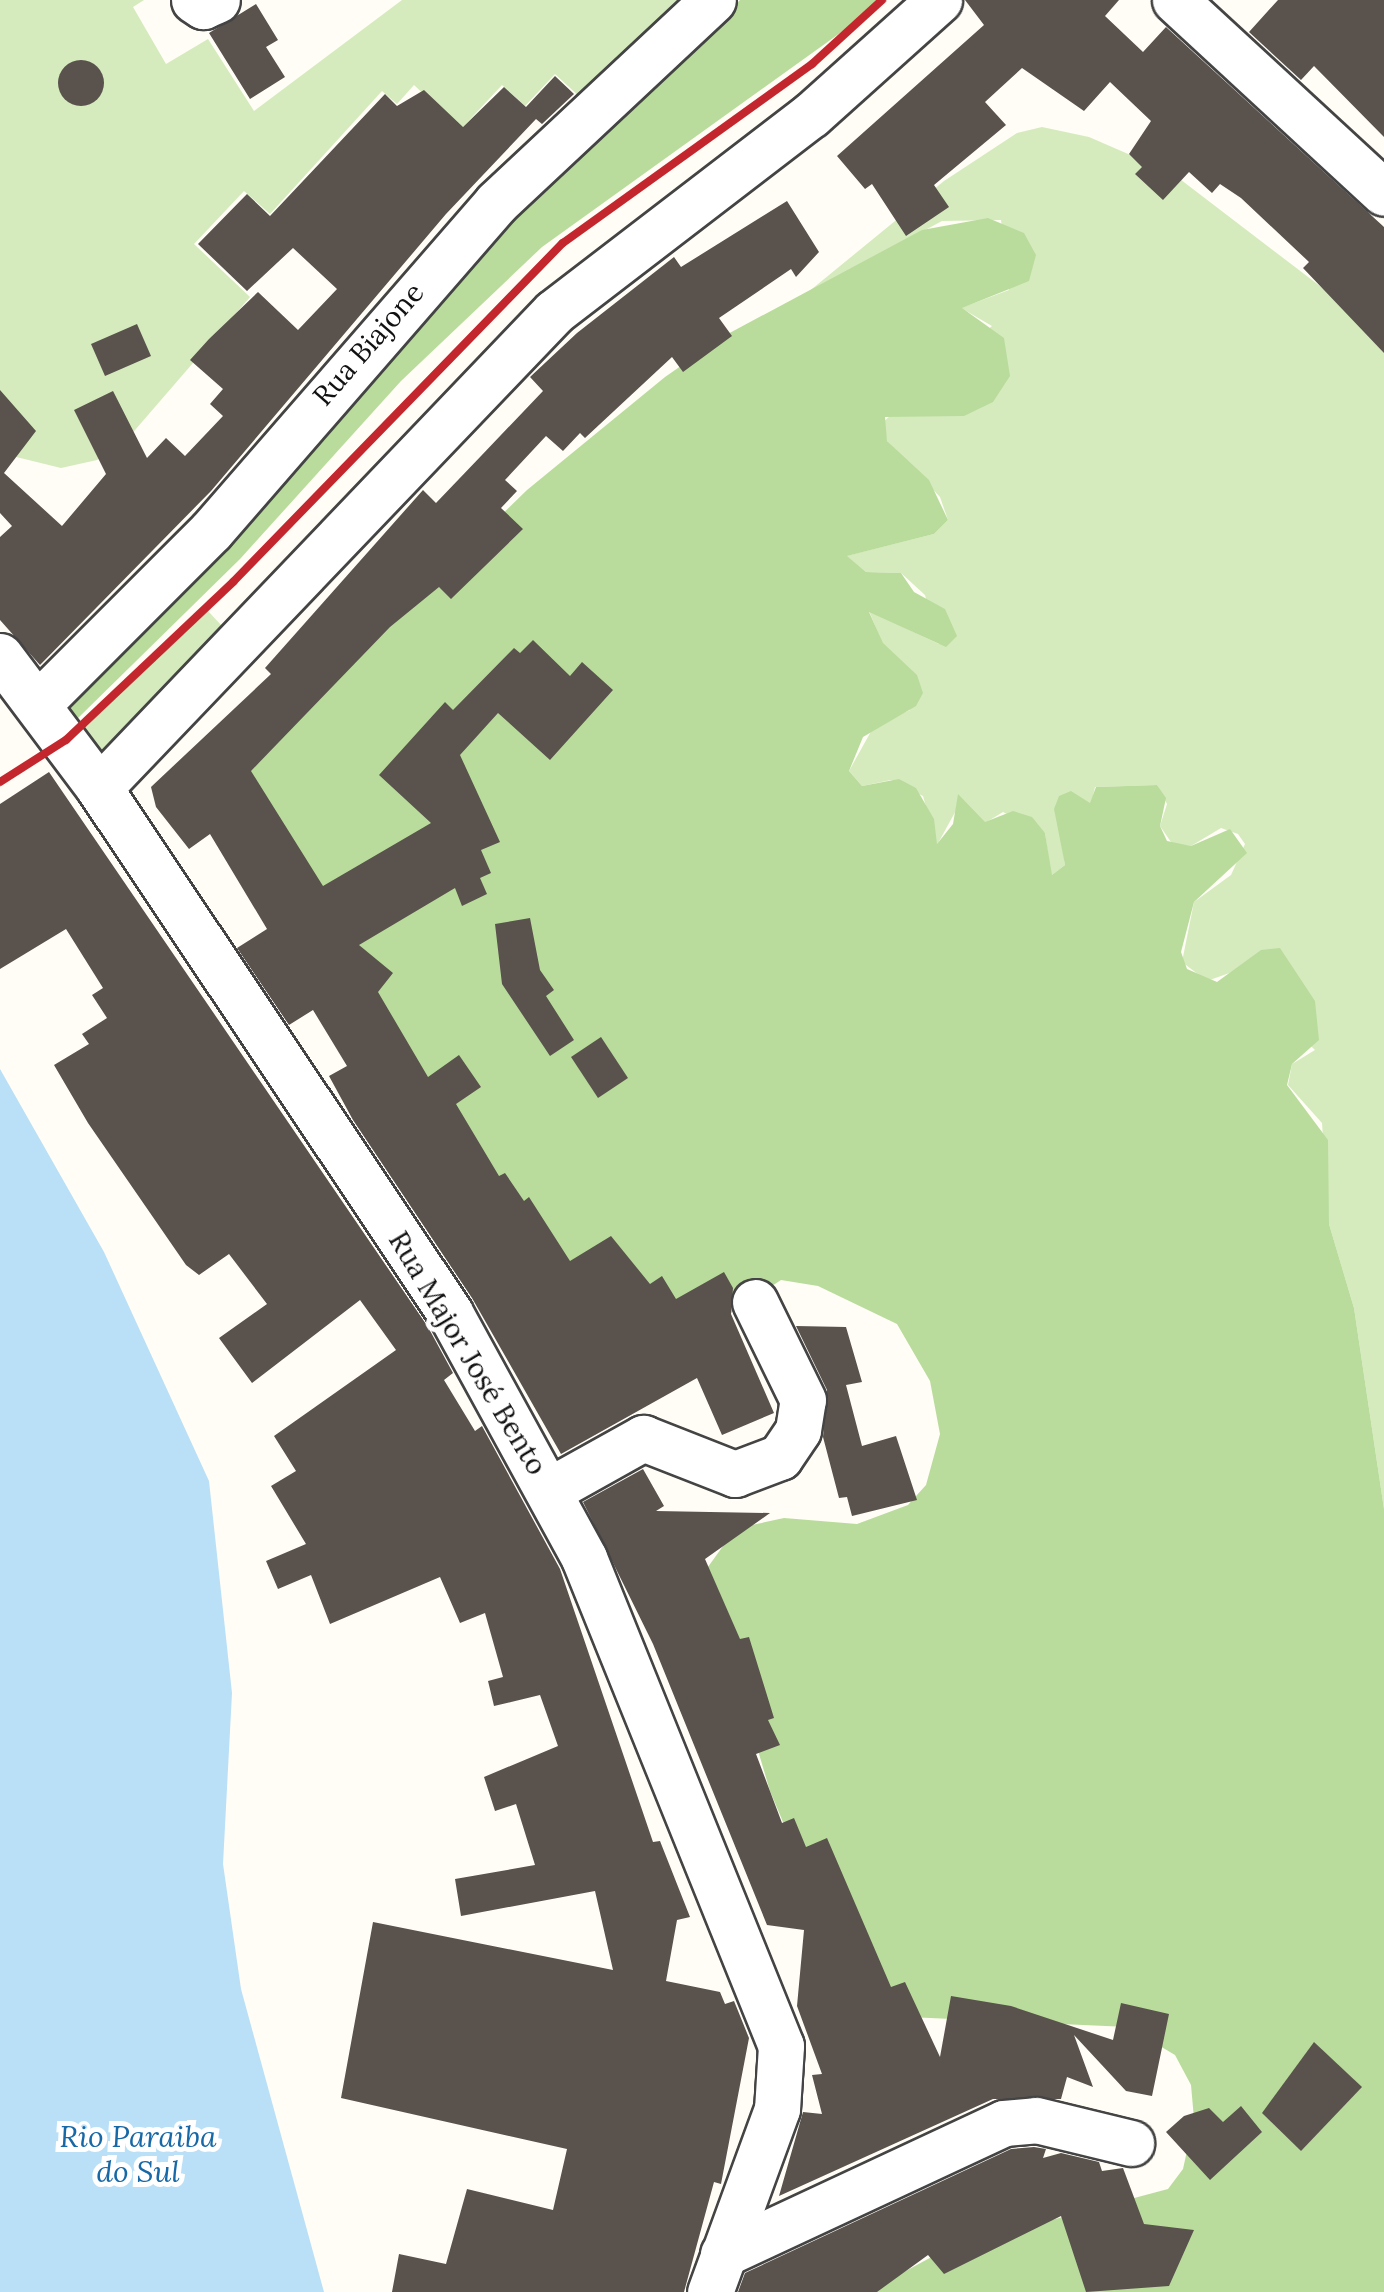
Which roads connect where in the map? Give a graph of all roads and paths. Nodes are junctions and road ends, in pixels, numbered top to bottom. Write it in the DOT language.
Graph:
graph roads {
  1 [pos="194,0"];
  2 [pos="217,0"];
  3 [pos="713,0"];
  4 [pos="939,0"];
  5 [pos="1175,0"];
  6 [pos="1384,193"];
  7 [pos="0,656"];
  8 [pos="39,703"];
  9 [pos="99,788"];
  10 [pos="755,1302"];
  11 [pos="550,1490"];
  12 [pos="1131,2143"];
  13 [pos="717,2273"];
  1 -- 2 [label="street"];
  3 -- 8 [label="street, Rua Biajone"];
  4 -- 9 [label="street"];
  5 -- 6 [label="street"];
  7 -- 8 [label="street, Rua Major José Bento"];
  8 -- 9 [label="street, Rua Major José Bento"];
  9 -- 11 [label="street, Rua Major José Bento"];
  10 -- 11 [label="street"];
  11 -- 13 [label="street, Rua Major José Bento"];
  12 -- 13 [label="street"];
}
